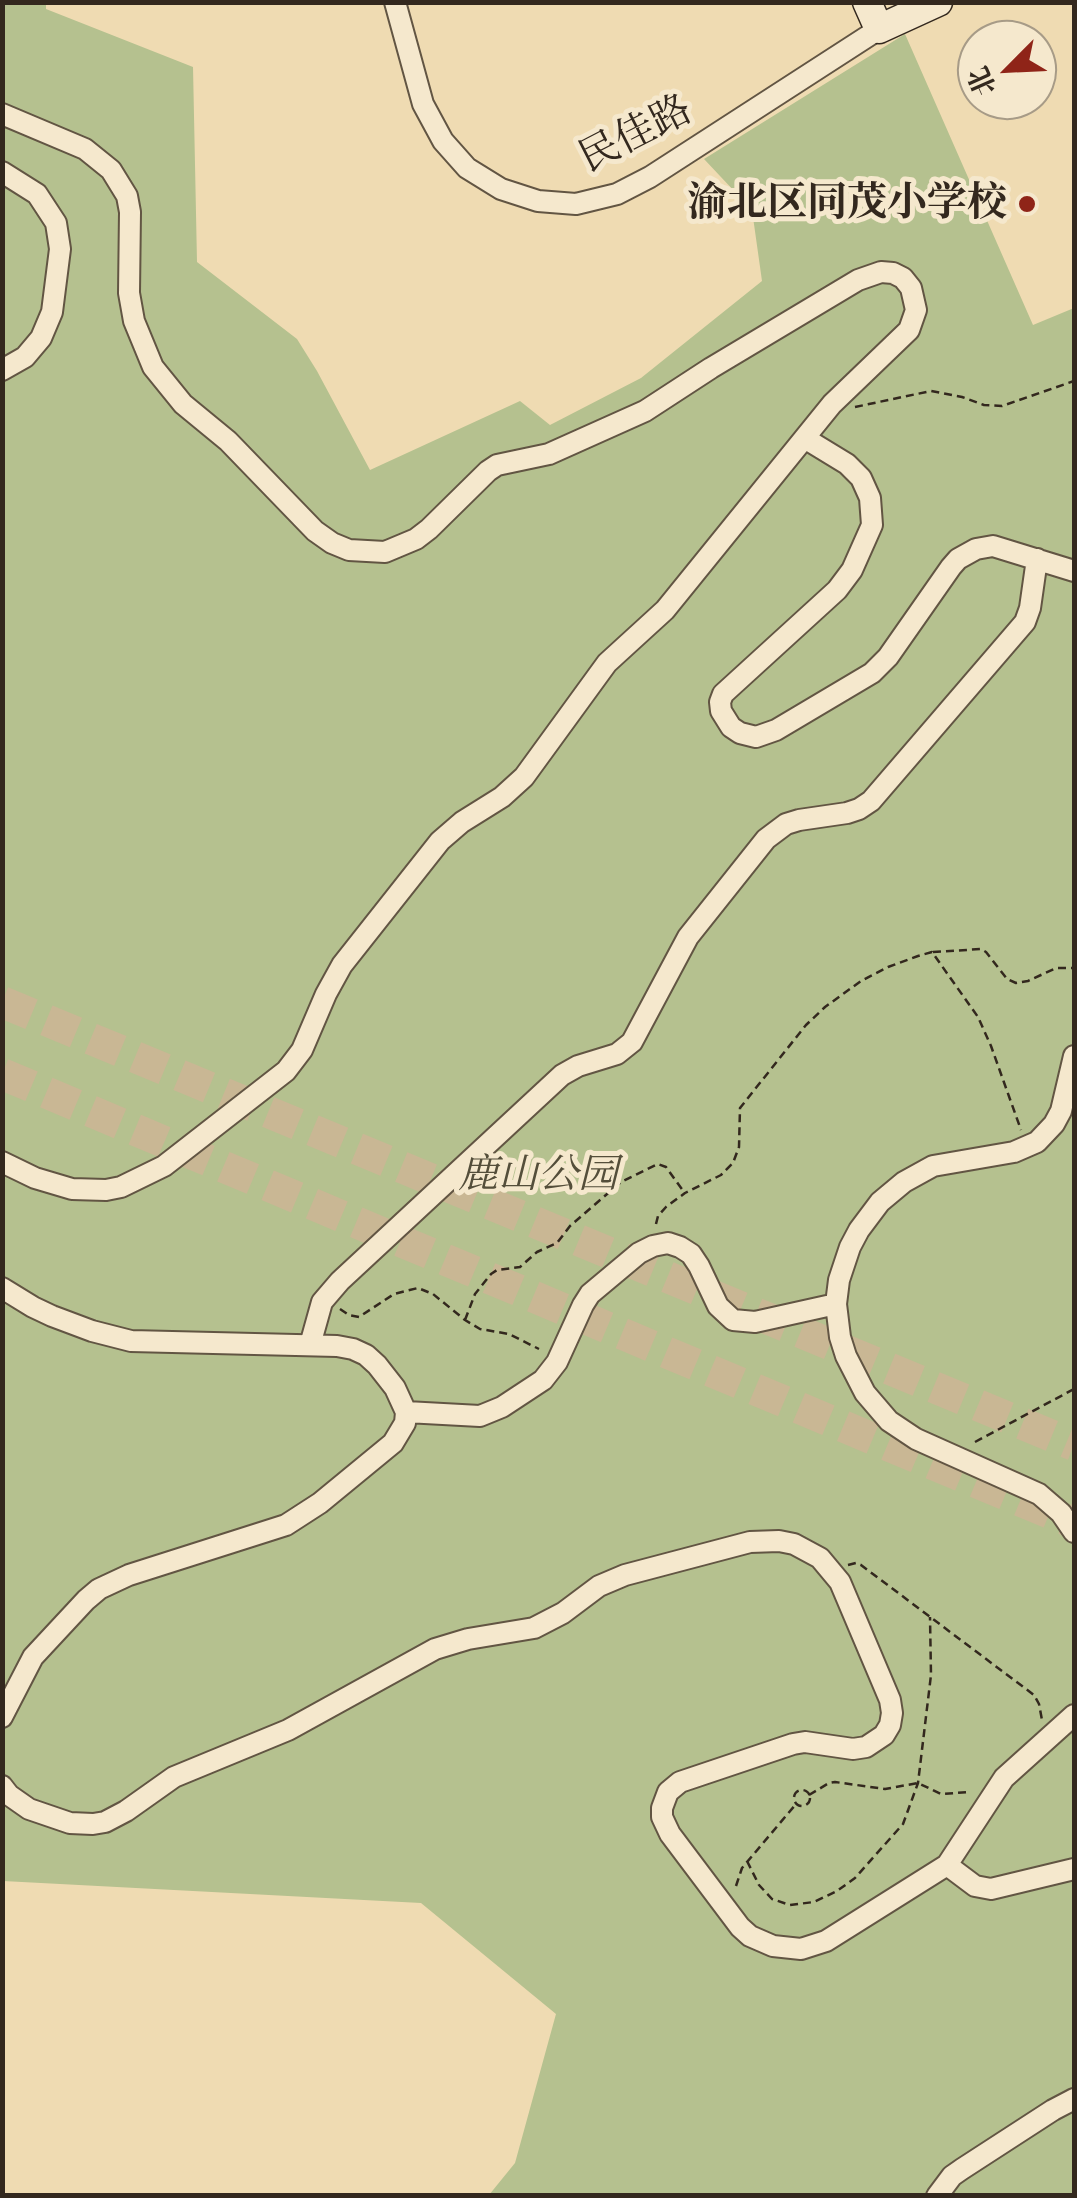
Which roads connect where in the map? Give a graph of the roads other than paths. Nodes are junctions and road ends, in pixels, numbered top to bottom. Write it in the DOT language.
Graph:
graph roads {
  1 [pos="395,2"];
  2 [pos="868,2"];
  3 [pos="938,2"];
  4 [pos="879,29"];
  5 [pos="2,114"];
  6 [pos="2,172"];
  7 [pos="2,370"];
  8 [pos="806,439"];
  9 [pos="1037,559"];
  10 [pos="1074,571"];
  11 [pos="1074,1056"];
  12 [pos="2,1162"];
  13 [pos="2,1288"];
  14 [pos="836,1304"];
  15 [pos="310,1345"];
  16 [pos="406,1412"];
  17 [pos="1074,1532"];
  18 [pos="1074,1715"];
  19 [pos="2,1717"];
  20 [pos="2,1786"];
  21 [pos="947,1864"];
  22 [pos="1074,1869"];
  23 [pos="1074,2100"];
  24 [pos="937,2196"];
  1 -- 4 [label="street, 民佳路"];
  2 -- 4 [label="street"];
  3 -- 4 [label="street"];
  5 -- 8 [label="street"];
  6 -- 7 [label="street"];
  8 -- 9 [label="street"];
  8 -- 12 [label="street"];
  9 -- 10 [label="street"];
  9 -- 15 [label="street"];
  11 -- 14 [label="street"];
  13 -- 15 [label="street"];
  14 -- 16 [label="street"];
  14 -- 17 [label="street"];
  15 -- 16 [label="street"];
  16 -- 19 [label="street"];
  18 -- 21 [label="street"];
  20 -- 21 [label="street"];
  21 -- 22 [label="street"];
  23 -- 24 [label="street"];
}
